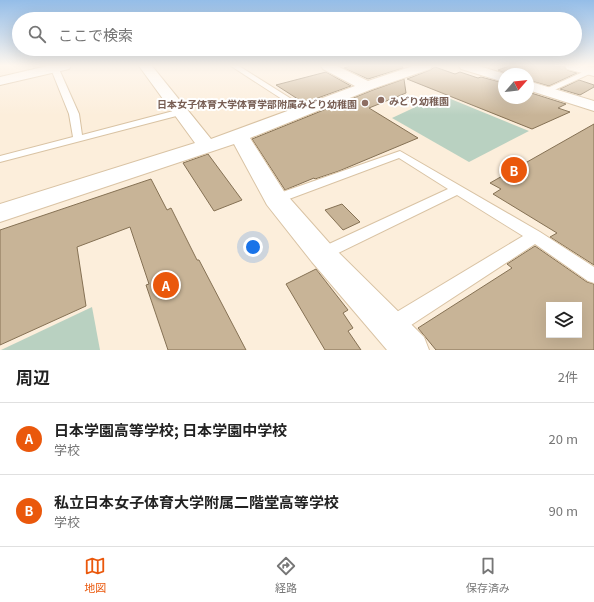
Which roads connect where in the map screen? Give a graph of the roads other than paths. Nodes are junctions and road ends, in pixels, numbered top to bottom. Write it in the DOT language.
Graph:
graph roads {
  1 [pos="65,82"];
  2 [pos="158,82"];
  3 [pos="260,82"];
  4 [pos="360,82"];
  5 [pos="378,82"];
  6 [pos="565,82"];
  7 [pos="367,86"];
  8 [pos="534,87"];
  9 [pos="547,90"];
  10 [pos="594,106"];
  11 [pos="305,110"];
  12 [pos="181,112"];
  13 [pos="239,136"];
  14 [pos="78,139"];
  15 [pos="208,147"];
  16 [pos="0,159"];
  17 [pos="458,189"];
  18 [pos="276,199"];
  19 [pos="0,213"];
  20 [pos="535,236"];
  21 [pos="322,254"];
  22 [pos="594,276"];
  23 [pos="390,327"];
  24 [pos="411,350"];
  1 -- 14 [label="lane"];
  2 -- 12 [label="street"];
  3 -- 11 [label="lane"];
  4 -- 7 [label="street"];
  5 -- 7 [label="street"];
  6 -- 9 [label="lane"];
  7 -- 11 [label="street"];
  8 -- 9 [label="street"];
  9 -- 10 [label="street"];
  11 -- 13 [label="street"];
  12 -- 14 [label="lane"];
  12 -- 15 [label="street"];
  13 -- 15 [label="street"];
  13 -- 18 [label="street"];
  14 -- 16 [label="lane"];
  15 -- 19 [label="street"];
  17 -- 18 [label="lane"];
  17 -- 20 [label="lane"];
  17 -- 21 [label="lane"];
  18 -- 21 [label="street"];
  20 -- 22 [label="lane"];
  20 -- 23 [label="lane"];
  21 -- 23 [label="street"];
  23 -- 24 [label="street"];
}
